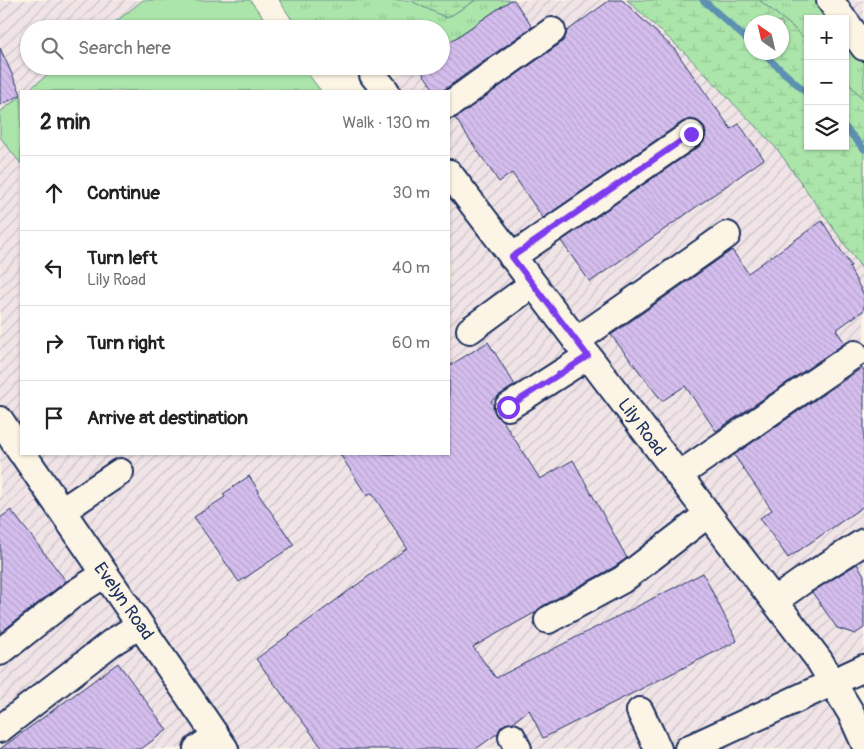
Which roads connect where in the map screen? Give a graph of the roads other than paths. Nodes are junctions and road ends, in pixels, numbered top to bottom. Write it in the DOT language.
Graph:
graph roads {
  1 [pos="830,0"];
  2 [pos="840,15"];
  3 [pos="849,27"];
  4 [pos="552,31"];
  5 [pos="864,47"];
  6 [pos="450,104"];
  7 [pos="691,134"];
  8 [pos="450,175"];
  9 [pos="727,235"];
  10 [pos="512,257"];
  11 [pos="533,284"];
  12 [pos="470,330"];
  13 [pos="582,349"];
  14 [pos="855,354"];
  15 [pos="508,407"];
  16 [pos="0,420"];
  17 [pos="20,450"];
  18 [pos="23,455"];
  19 [pos="120,472"];
  20 [pos="679,475"];
  21 [pos="62,511"];
  22 [pos="708,514"];
  23 [pos="864,542"];
  24 [pos="105,574"];
  25 [pos="774,601"];
  26 [pos="548,620"];
  27 [pos="140,625"];
  28 [pos="0,652"];
  29 [pos="864,668"];
  30 [pos="832,683"];
  31 [pos="640,711"];
  32 [pos="0,729"];
  33 [pos="864,742"];
  34 [pos="213,745"];
  35 [pos="658,749"];
  36 [pos="688,749"];
  1 -- 2 [label="street"];
  3 -- 5 [label="street"];
  4 -- 6 [label="street"];
  7 -- 10 [label="street"];
  8 -- 10 [label="street, Lily Road"];
  9 -- 13 [label="street"];
  10 -- 11 [label="street, Lily Road"];
  11 -- 12 [label="street"];
  11 -- 13 [label="street, Lily Road"];
  13 -- 15 [label="street"];
  13 -- 20 [label="street, Lily Road"];
  14 -- 20 [label="street"];
  16 -- 17 [label="street, Evelyn Road"];
  18 -- 21 [label="street, Evelyn Road"];
  19 -- 21 [label="street"];
  20 -- 22 [label="street, Lily Road"];
  21 -- 24 [label="street, Evelyn Road"];
  22 -- 25 [label="street, Lily Road"];
  22 -- 26 [label="street"];
  23 -- 25 [label="street"];
  24 -- 27 [label="street, Evelyn Road"];
  24 -- 28 [label="street"];
  25 -- 30 [label="street, Lily Road"];
  27 -- 32 [label="street"];
  27 -- 34 [label="street, Evelyn Road"];
  29 -- 30 [label="street"];
  30 -- 33 [label="street, Lily Road"];
  30 -- 36 [label="street"];
  31 -- 35 [label="street"];
}
